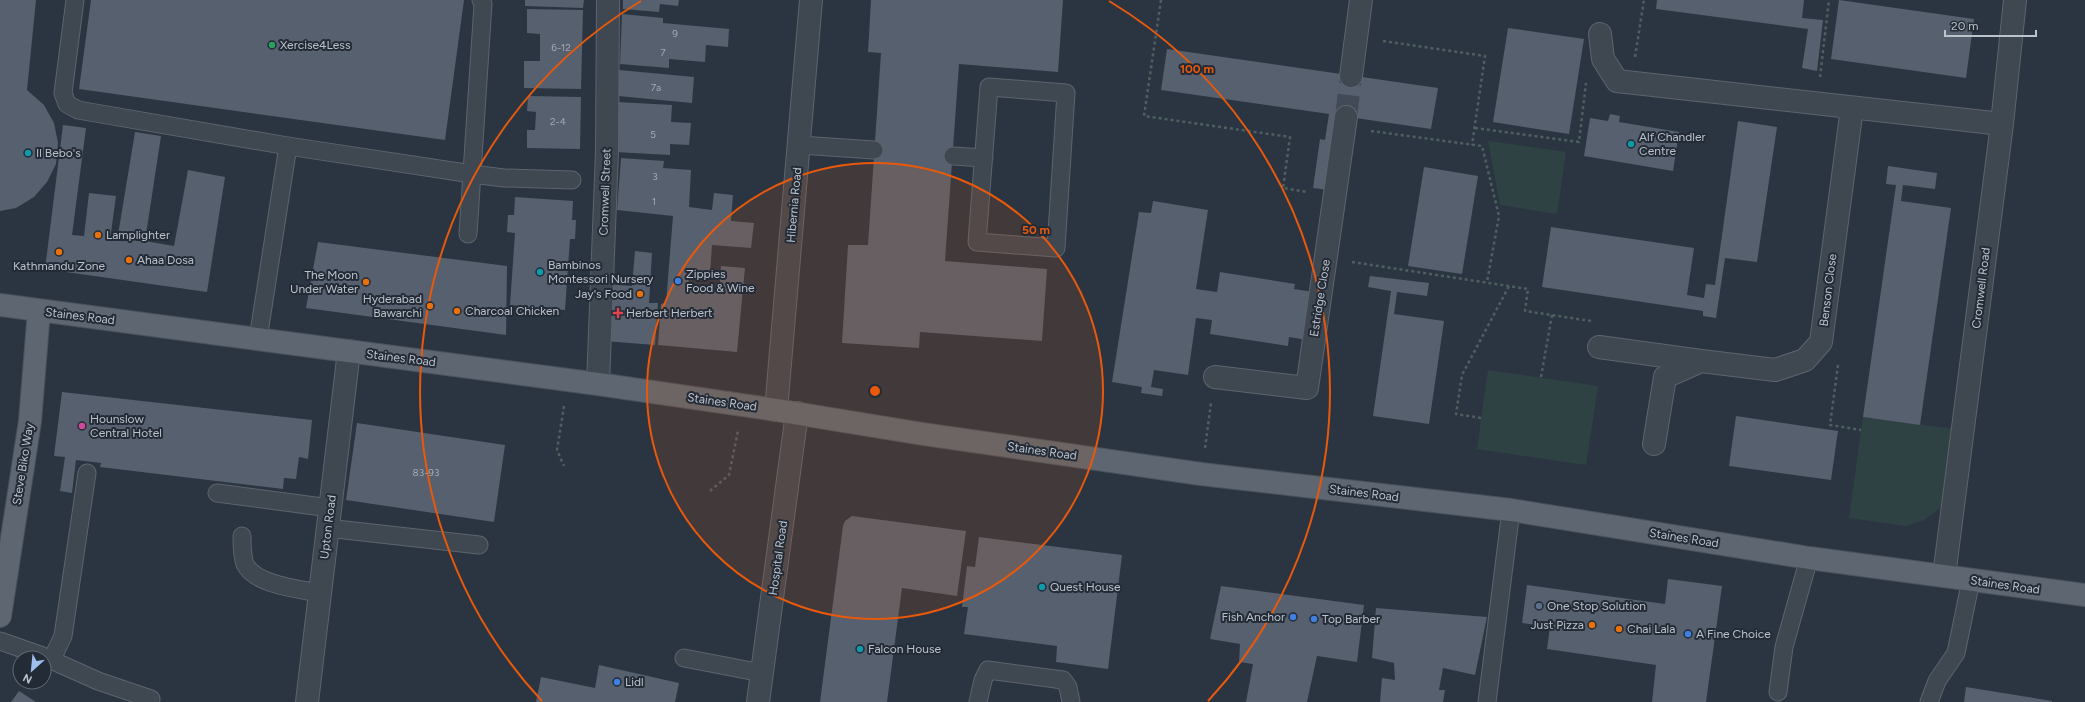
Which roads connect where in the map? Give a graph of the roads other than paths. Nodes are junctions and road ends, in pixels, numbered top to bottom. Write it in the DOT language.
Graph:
graph roads {
  1 [pos="75,0"];
  2 [pos="481,0"];
  3 [pos="608,0"];
  4 [pos="811,0"];
  5 [pos="1361,0"];
  6 [pos="2015,0"];
  7 [pos="1600,34"];
  8 [pos="1350,76"];
  9 [pos="1852,108"];
  10 [pos="1345,122"];
  11 [pos="2002,124"];
  12 [pos="800,145"];
  13 [pos="288,146"];
  14 [pos="874,150"];
  15 [pos="953,156"];
  16 [pos="984,158"];
  17 [pos="472,174"];
  18 [pos="572,180"];
  19 [pos="468,234"];
  20 [pos="0,305"];
  21 [pos="39,311"];
  22 [pos="258,339"];
  23 [pos="1599,347"];
  24 [pos="349,351"];
  25 [pos="1701,361"];
  26 [pos="1215,377"];
  27 [pos="598,384"];
  28 [pos="776,410"];
  29 [pos="797,413"];
  30 [pos="1654,444"];
  31 [pos="87,473"];
  32 [pos="217,493"];
  33 [pos="1511,510"];
  34 [pos="329,518"];
  35 [pos="242,536"];
  36 [pos="480,545"];
  37 [pos="1809,558"];
  38 [pos="1944,576"];
  39 [pos="1971,580"];
  40 [pos="319,593"];
  41 [pos="2085,595"];
  42 [pos="1,609"];
  43 [pos="0,641"];
  44 [pos="23,650"];
  45 [pos="684,658"];
  46 [pos="52,659"];
  47 [pos="52,661"];
  48 [pos="762,672"];
  49 [pos="1778,692"];
  50 [pos="151,699"];
  51 [pos="307,702"];
  52 [pos="758,702"];
  53 [pos="978,702"];
  54 [pos="1071,702"];
  55 [pos="1487,702"];
  56 [pos="1928,702"];
  1 -- 13 [label="lane"];
  2 -- 17 [label="lane"];
  3 -- 27 [label="street, Cromwell Street"];
  4 -- 12 [label="street, Hibernia Road"];
  5 -- 8 [label="street"];
  6 -- 11 [label="street, Cromwell Road"];
  7 -- 9 [label="street"];
  9 -- 11 [label="street"];
  9 -- 25 [label="street, Benson Close"];
  10 -- 26 [label="street, Estridge Close"];
  11 -- 38 [label="street, Cromwell Road"];
  12 -- 14 [label="lane"];
  12 -- 28 [label="street, Hibernia Road"];
  13 -- 17 [label="lane"];
  13 -- 22 [label="lane"];
  15 -- 16 [label="lane"];
  16 -- 16 [label="lane"];
  17 -- 18 [label="lane"];
  17 -- 19 [label="lane"];
  20 -- 21 [label="main road, Staines Road"];
  21 -- 22 [label="main road, Staines Road"];
  21 -- 42 [label="main road, Steve Biko Way"];
  22 -- 24 [label="main road, Staines Road"];
  23 -- 25 [label="street, Benson Close"];
  24 -- 27 [label="main road, Staines Road"];
  24 -- 34 [label="street, Upton Road"];
  25 -- 30 [label="street"];
  27 -- 28 [label="main road, Staines Road"];
  28 -- 29 [label="main road, Staines Road"];
  29 -- 33 [label="main road, Staines Road"];
  29 -- 48 [label="street, Hospital Road"];
  31 -- 46 [label="lane"];
  32 -- 34 [label="lane"];
  33 -- 37 [label="main road, Staines Road"];
  33 -- 55 [label="lane"];
  34 -- 36 [label="lane"];
  34 -- 40 [label="street, Upton Road"];
  35 -- 40 [label="lane"];
  37 -- 38 [label="main road, Staines Road"];
  37 -- 49 [label="lane"];
  38 -- 39 [label="main road, Staines Road"];
  39 -- 41 [label="main road, Staines Road"];
  39 -- 56 [label="lane"];
  40 -- 51 [label="street, Upton Road"];
  43 -- 44 [label="lane"];
  45 -- 48 [label="lane"];
  47 -- 50 [label="lane"];
  48 -- 52 [label="street, Hospital Road"];
  53 -- 54 [label="lane"];
}
